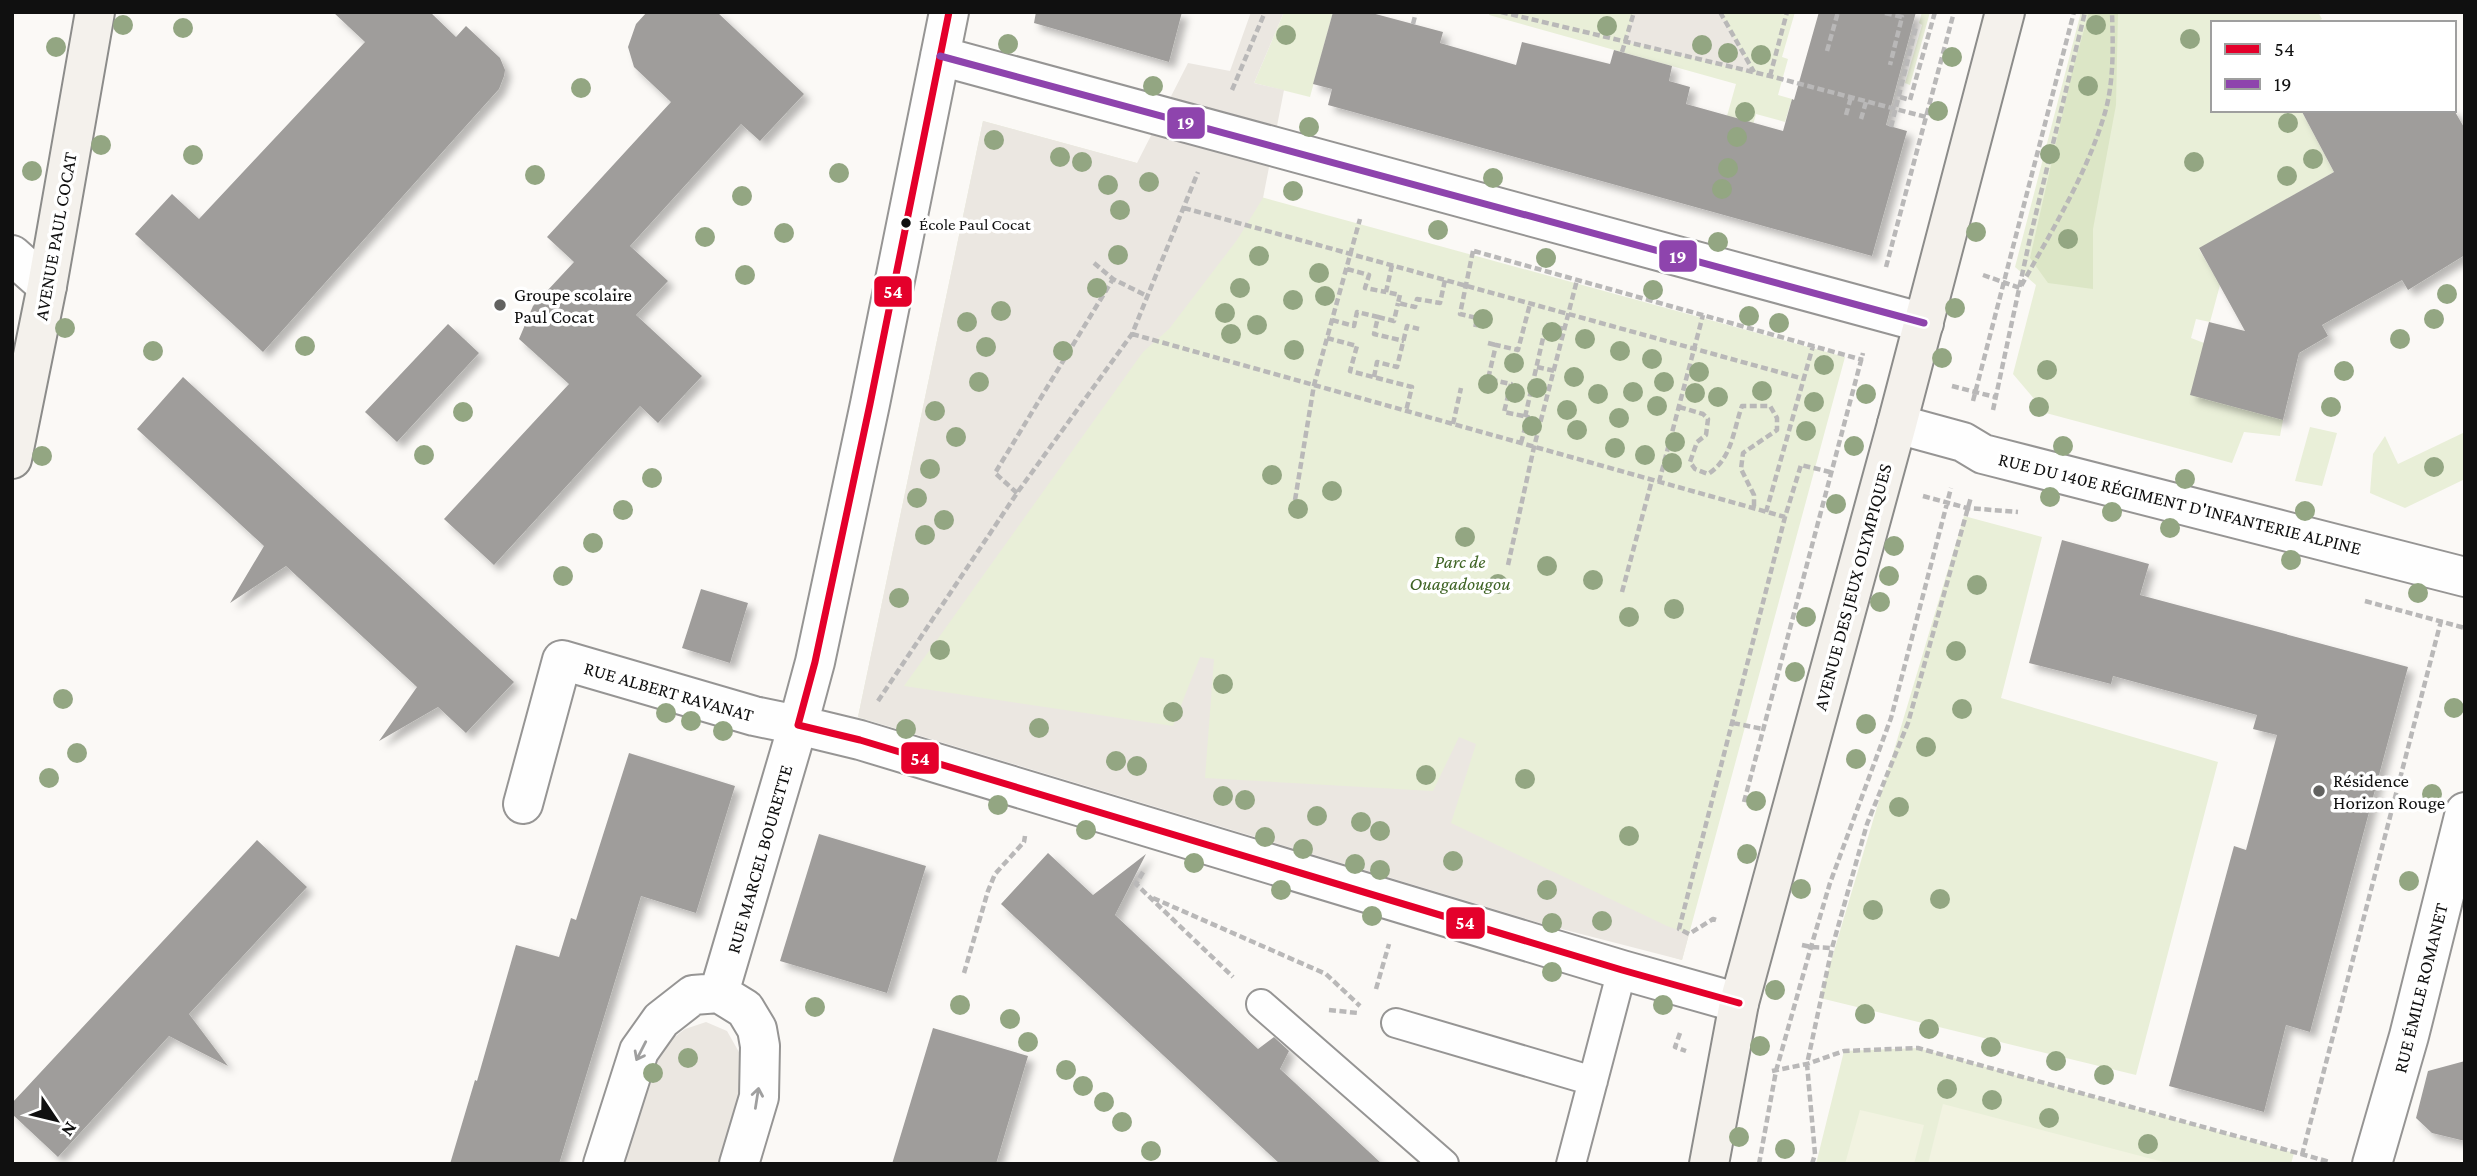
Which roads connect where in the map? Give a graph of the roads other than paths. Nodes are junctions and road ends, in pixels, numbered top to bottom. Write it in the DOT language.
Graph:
graph roads {
  1 [pos="95,12"];
  2 [pos="949,12"];
  3 [pos="2005,12"];
  4 [pos="940,56"];
  5 [pos="12,255"];
  6 [pos="47,286"];
  7 [pos="1924,323"];
  8 [pos="1897,424"];
  9 [pos="12,458"];
  10 [pos="2458,575"];
  11 [pos="798,725"];
  12 [pos="523,804"];
  13 [pos="2465,812"];
  14 [pos="1622,971"];
  15 [pos="719,993"];
  16 [pos="1739,1003"];
  17 [pos="1261,1004"];
  18 [pos="1396,1023"];
  19 [pos="1593,1081"];
  20 [pos="744,1162"];
  21 [pos="603,1164"];
  22 [pos="1444,1164"];
  23 [pos="1571,1164"];
  24 [pos="1709,1164"];
  25 [pos="2372,1164"];
  1 -- 6 [label="main road, AVENUE PAUL COCAT"];
  2 -- 4 [label="street, RUE MARCEL BOURETTE"];
  3 -- 7 [label="main road, AVENUE DES JEUX OLYMPIQUES"];
  4 -- 7 [label="street"];
  4 -- 11 [label="street, RUE MARCEL BOURETTE"];
  5 -- 6 [label="street"];
  6 -- 9 [label="main road, AVENUE PAUL COCAT"];
  7 -- 8 [label="main road, AVENUE DES JEUX OLYMPIQUES"];
  8 -- 10 [label="street, RUE DU 140E RÉGIMENT D'INFANTERIE ALPINE"];
  8 -- 16 [label="main road, AVENUE DES JEUX OLYMPIQUES"];
  11 -- 12 [label="street, RUE ALBERT RAVANAT"];
  11 -- 14 [label="street"];
  11 -- 15 [label="street, RUE MARCEL BOURETTE"];
  13 -- 25 [label="street, RUE ÉMILE ROMANET"];
  14 -- 16 [label="street"];
  14 -- 19 [label="lane"];
  20 -- 15 [label="street, one-way"];
  15 -- 21 [label="street, one-way"];
  16 -- 24 [label="main road, AVENUE DES JEUX OLYMPIQUES"];
  17 -- 22 [label="lane"];
  18 -- 19 [label="lane"];
  19 -- 23 [label="lane"];
}
